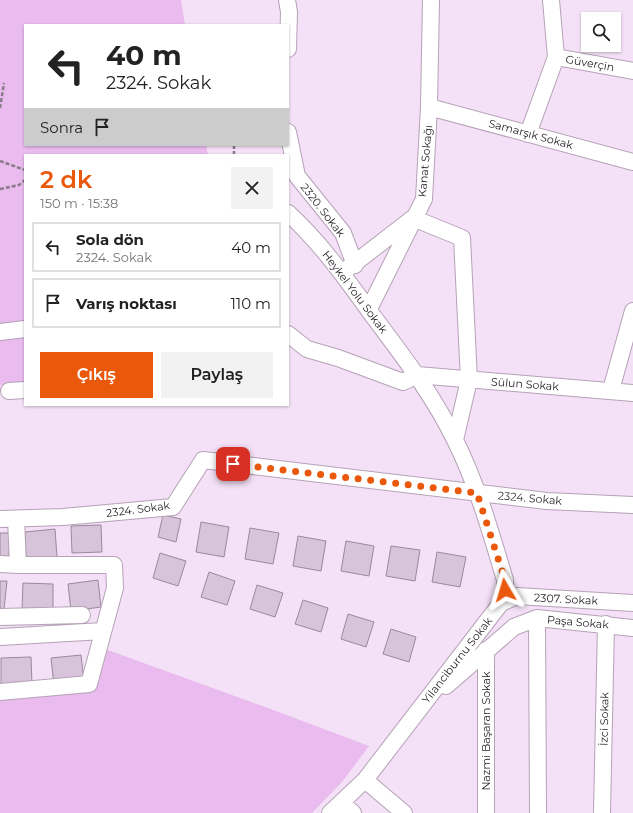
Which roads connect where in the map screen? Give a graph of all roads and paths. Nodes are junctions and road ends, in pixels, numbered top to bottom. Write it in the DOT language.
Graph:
graph roads {
  1 [pos="288,0"];
  2 [pos="431,0"];
  3 [pos="551,0"];
  4 [pos="289,24"];
  5 [pos="556,57"];
  6 [pos="630,69"];
  7 [pos="4,83"];
  8 [pos="429,106"];
  9 [pos="0,108"];
  10 [pos="528,134"];
  11 [pos="289,137"];
  12 [pos="0,161"];
  13 [pos="633,162"];
  14 [pos="24,170"];
  15 [pos="24,181"];
  16 [pos="0,189"];
  17 [pos="289,214"];
  18 [pos="413,218"];
  19 [pos="348,269"];
  20 [pos="369,309"];
  21 [pos="633,311"];
  22 [pos="24,329"];
  23 [pos="0,332"];
  24 [pos="289,335"];
  25 [pos="417,375"];
  26 [pos="469,380"];
  27 [pos="24,390"];
  28 [pos="611,390"];
  29 [pos="9,391"];
  30 [pos="633,393"];
  31 [pos="455,440"];
  32 [pos="477,493"];
  33 [pos="633,505"];
  34 [pos="16,518"];
  35 [pos="0,519"];
  36 [pos="0,564"];
  37 [pos="18,565"];
  38 [pos="501,603"];
  39 [pos="633,603"];
  40 [pos="82,615"];
  41 [pos="0,617"];
  42 [pos="537,618"];
  43 [pos="606,624"];
  44 [pos="633,628"];
  45 [pos="103,631"];
  46 [pos="0,637"];
  47 [pos="486,650"];
  48 [pos="0,692"];
  49 [pos="414,716"];
  50 [pos="365,780"];
  51 [pos="336,808"];
  52 [pos="353,813"];
  53 [pos="404,813"];
  54 [pos="486,813"];
  55 [pos="538,813"];
  56 [pos="602,813"];
  1 -- 4 [label="street"];
  2 -- 8 [label="street, Kanat Sokağı"];
  3 -- 5 [label="street"];
  5 -- 6 [label="street, Güverçin"];
  5 -- 10 [label="street"];
  7 -- 9 [label="path"];
  8 -- 10 [label="street, Samarşık Sokak"];
  8 -- 18 [label="street, Kanat Sokağı"];
  10 -- 13 [label="street, Samarşık Sokak"];
  11 -- 19 [label="street, 2320. Sokak"];
  12 -- 14 [label="path"];
  15 -- 16 [label="path"];
  17 -- 19 [label="street, Heykel Yolu Sokak"];
  18 -- 19 [label="street"];
  18 -- 20 [label="street, Kanat Sokağı"];
  18 -- 26 [label="street"];
  19 -- 20 [label="street, Heykel Yolu Sokak"];
  20 -- 25 [label="street, Heykel Yolu Sokak"];
  21 -- 28 [label="street"];
  22 -- 23 [label="street"];
  24 -- 25 [label="street"];
  25 -- 26 [label="street, Sülun Sokak"];
  25 -- 31 [label="street, Yilanciburnu Sokak"];
  26 -- 28 [label="street, Sülun Sokak"];
  26 -- 31 [label="street"];
  27 -- 29 [label="street"];
  28 -- 30 [label="street, Sülun Sokak"];
  31 -- 32 [label="street, Yilanciburnu Sokak"];
  32 -- 33 [label="street, 2324. Sokak"];
  32 -- 34 [label="street, 2324. Sokak"];
  32 -- 38 [label="street, Yilanciburnu Sokak"];
  34 -- 35 [label="street, 2324. Sokak"];
  34 -- 37 [label="street"];
  36 -- 37 [label="street"];
  37 -- 45 [label="street"];
  38 -- 39 [label="street, 2307. Sokak"];
  38 -- 49 [label="street, Yilanciburnu Sokak"];
  40 -- 41 [label="street"];
  42 -- 43 [label="street, Paşa Sokak"];
  42 -- 47 [label="street, Paşa Sokak"];
  42 -- 55 [label="street"];
  43 -- 44 [label="street, Paşa Sokak"];
  43 -- 56 [label="street, İzci Sokak"];
  45 -- 46 [label="street"];
  45 -- 48 [label="street"];
  47 -- 49 [label="street, Paşa Sokak"];
  47 -- 54 [label="street, Nazmi Başaran Sokak"];
  49 -- 50 [label="street, Yilanciburnu Sokak"];
  50 -- 51 [label="street, Yilanciburnu Sokak"];
  50 -- 53 [label="street"];
  51 -- 52 [label="street"];
}
